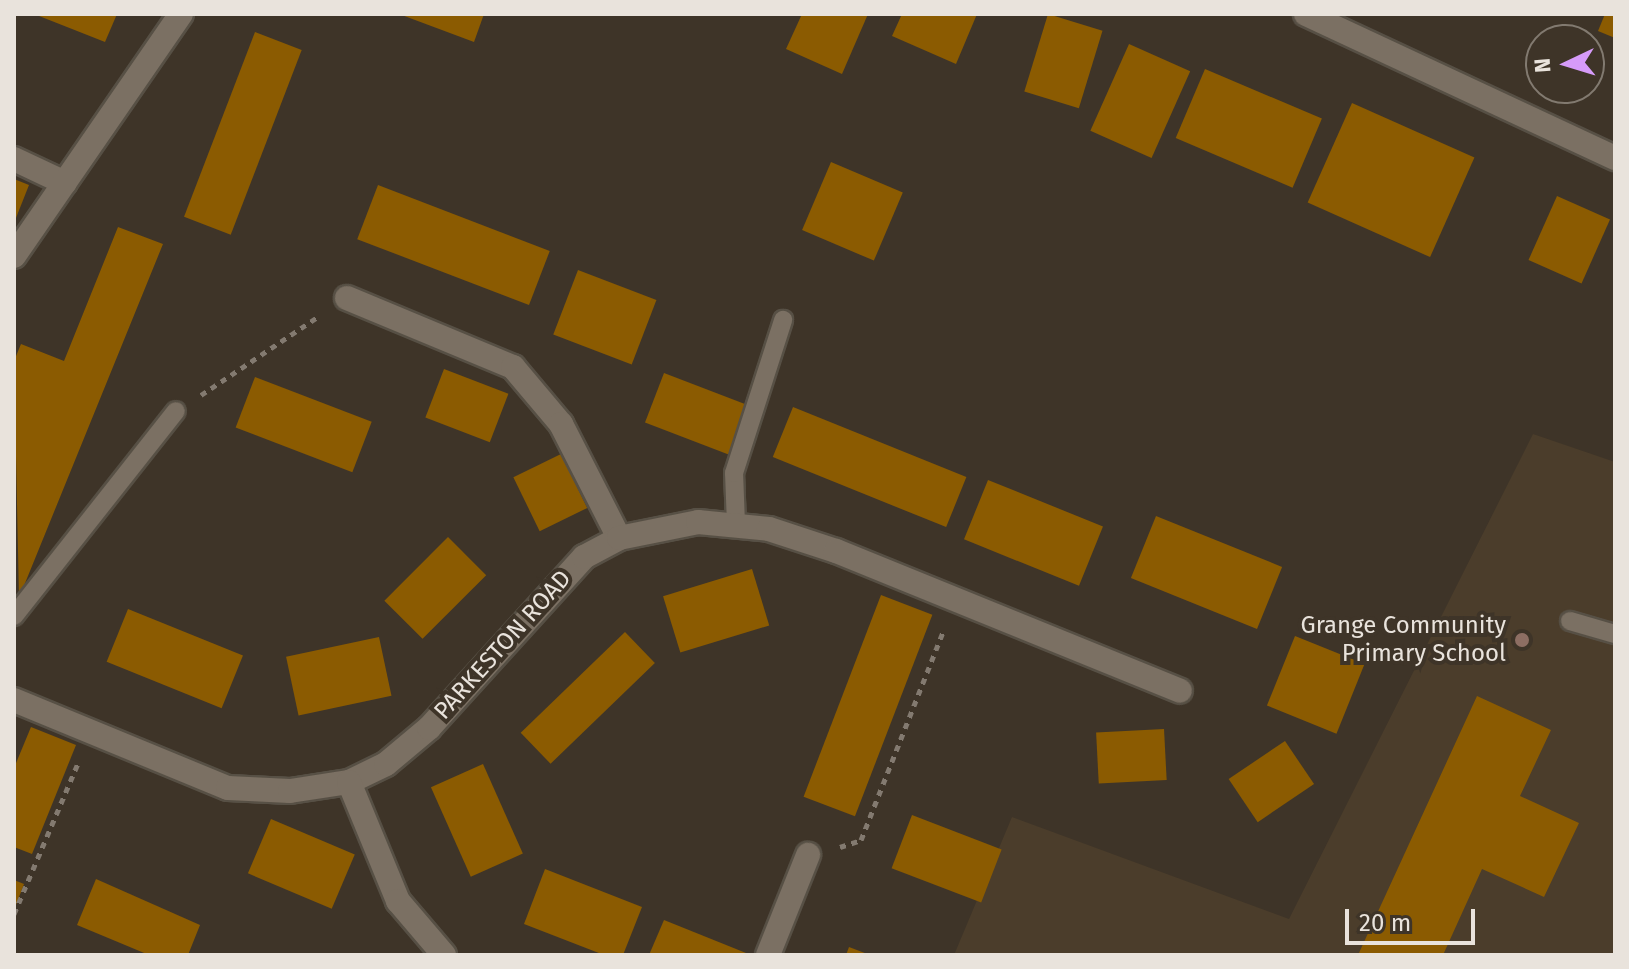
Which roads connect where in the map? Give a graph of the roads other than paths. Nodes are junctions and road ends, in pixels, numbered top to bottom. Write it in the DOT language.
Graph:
graph roads {
  1 [pos="181,14"];
  2 [pos="1306,14"];
  3 [pos="1615,158"];
  4 [pos="14,159"];
  5 [pos="65,183"];
  6 [pos="14,256"];
  7 [pos="347,298"];
  8 [pos="783,320"];
  9 [pos="176,411"];
  10 [pos="736,524"];
  11 [pos="619,538"];
  12 [pos="14,616"];
  13 [pos="1570,621"];
  14 [pos="1615,634"];
  15 [pos="1180,691"];
  16 [pos="14,700"];
  17 [pos="349,782"];
  18 [pos="808,855"];
  19 [pos="444,955"];
  20 [pos="768,955"];
  1 -- 5 [label="street"];
  2 -- 3 [label="street"];
  4 -- 5 [label="street"];
  5 -- 6 [label="street"];
  7 -- 11 [label="street"];
  8 -- 10 [label="lane"];
  9 -- 12 [label="lane"];
  10 -- 11 [label="street, PARKESTON ROAD"];
  10 -- 15 [label="street, PARKESTON ROAD"];
  11 -- 17 [label="street, PARKESTON ROAD"];
  13 -- 14 [label="lane"];
  16 -- 17 [label="street, PARKESTON ROAD"];
  17 -- 19 [label="street"];
  18 -- 20 [label="street"];
}
